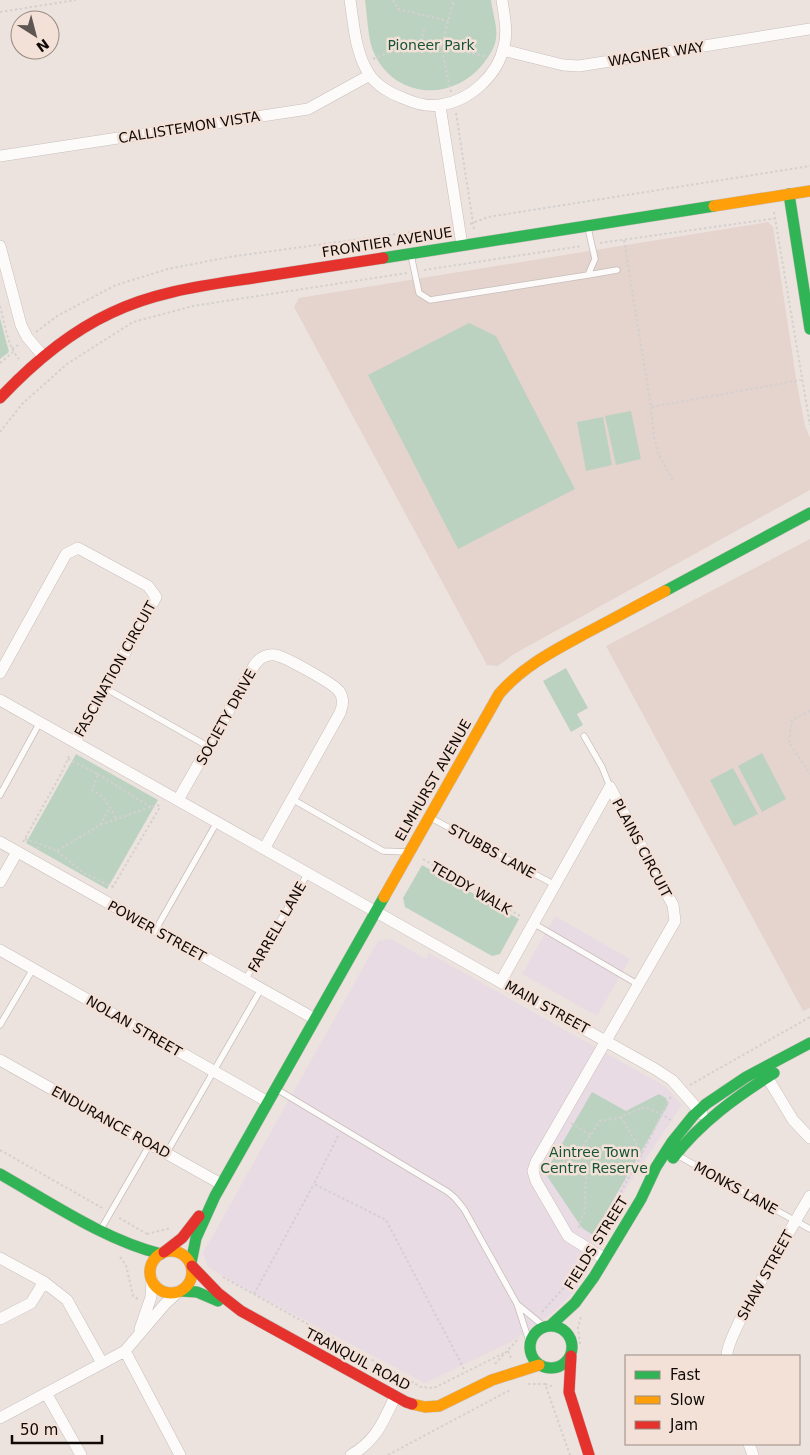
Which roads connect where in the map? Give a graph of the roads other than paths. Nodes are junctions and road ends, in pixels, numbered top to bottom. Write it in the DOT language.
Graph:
graph roads {
  1 [pos="350,0"];
  2 [pos="502,0"];
  3 [pos="810,29"];
  4 [pos="501,55"];
  5 [pos="370,75"];
  6 [pos="440,106"];
  7 [pos="0,156"];
  8 [pos="810,191"];
  9 [pos="789,194"];
  10 [pos="587,226"];
  11 [pos="462,245"];
  12 [pos="0,246"];
  13 [pos="410,254"];
  14 [pos="617,270"];
  15 [pos="588,275"];
  16 [pos="810,329"];
  17 [pos="43,356"];
  18 [pos="0,398"];
  19 [pos="810,513"];
  20 [pos="0,673"];
  21 [pos="105,688"];
  22 [pos="0,700"];
  23 [pos="40,722"];
  24 [pos="584,736"];
  25 [pos="75,742"];
  26 [pos="209,747"];
  27 [pos="610,787"];
  28 [pos="0,795"];
  29 [pos="292,799"];
  30 [pos="178,800"];
  31 [pos="429,817"];
  32 [pos="218,822"];
  33 [pos="0,842"];
  34 [pos="264,849"];
  35 [pos="17,852"];
  36 [pos="410,852"];
  37 [pos="308,873"];
  38 [pos="0,882"];
  39 [pos="555,885"];
  40 [pos="376,912"];
  41 [pos="533,924"];
  42 [pos="156,930"];
  43 [pos="0,950"];
  44 [pos="34,969"];
  45 [pos="246,980"];
  46 [pos="500,981"];
  47 [pos="639,985"];
  48 [pos="261,989"];
  49 [pos="315,1019"];
  50 [pos="0,1025"];
  51 [pos="607,1040"];
  52 [pos="810,1043"];
  53 [pos="810,1052"];
  54 [pos="0,1060"];
  55 [pos="213,1071"];
  56 [pos="765,1073"];
  57 [pos="275,1089"];
  58 [pos="268,1102"];
  59 [pos="699,1110"];
  60 [pos="707,1120"];
  61 [pos="810,1138"];
  62 [pos="150,1144"];
  63 [pos="166,1154"];
  64 [pos="676,1154"];
  65 [pos="0,1174"];
  66 [pos="221,1184"];
  67 [pos="215,1196"];
  68 [pos="810,1196"];
  69 [pos="641,1199"];
  70 [pos="796,1221"];
  71 [pos="810,1229"];
  72 [pos="101,1230"];
  73 [pos="112,1237"];
  74 [pos="163,1253"];
  75 [pos="0,1258"];
  76 [pos="605,1259"];
  77 [pos="191,1265"];
  78 [pos="152,1279"];
  79 [pos="44,1282"];
  80 [pos="180,1291"];
  81 [pos="576,1303"];
  82 [pos="518,1304"];
  83 [pos="241,1311"];
  84 [pos="0,1319"];
  85 [pos="548,1326"];
  86 [pos="138,1335"];
  87 [pos="568,1335"];
  88 [pos="530,1346"];
  89 [pos="125,1351"];
  90 [pos="727,1355"];
  91 [pos="571,1356"];
  92 [pos="102,1363"];
  93 [pos="542,1366"];
  94 [pos="492,1380"];
  95 [pos="568,1392"];
  96 [pos="46,1393"];
  97 [pos="395,1397"];
  98 [pos="0,1418"];
  99 [pos="81,1455"];
  100 [pos="180,1455"];
  101 [pos="351,1455"];
  102 [pos="589,1455"];
  1 -- 5 [label="street"];
  2 -- 4 [label="street"];
  3 -- 4 [label="street, WAGNER WAY"];
  4 -- 6 [label="street"];
  5 -- 6 [label="street"];
  5 -- 7 [label="street, CALLISTEMON VISTA"];
  6 -- 11 [label="street"];
  8 -- 9 [label="street, FRONTIER AVENUE"];
  9 -- 10 [label="street, FRONTIER AVENUE"];
  9 -- 16 [label="street"];
  10 -- 11 [label="street, FRONTIER AVENUE"];
  10 -- 15 [label="lane"];
  11 -- 13 [label="street, FRONTIER AVENUE"];
  12 -- 17 [label="street"];
  13 -- 15 [label="lane"];
  13 -- 17 [label="street, FRONTIER AVENUE"];
  14 -- 15 [label="lane"];
  17 -- 18 [label="street, FRONTIER AVENUE"];
  19 -- 31 [label="street, ELMHURST AVENUE"];
  20 -- 21 [label="street, FASCINATION CIRCUIT"];
  21 -- 25 [label="street, FASCINATION CIRCUIT"];
  21 -- 26 [label="lane"];
  22 -- 23 [label="street, MAIN STREET"];
  23 -- 25 [label="street, MAIN STREET"];
  23 -- 28 [label="lane"];
  24 -- 27 [label="lane, PLAINS CIRCUIT"];
  25 -- 30 [label="street, MAIN STREET"];
  26 -- 29 [label="street, SOCIETY DRIVE"];
  26 -- 30 [label="street, SOCIETY DRIVE"];
  27 -- 39 [label="street, PLAINS CIRCUIT"];
  27 -- 47 [label="street, PLAINS CIRCUIT"];
  29 -- 34 [label="street, SOCIETY DRIVE"];
  29 -- 36 [label="lane"];
  30 -- 32 [label="street, MAIN STREET"];
  31 -- 36 [label="street, ELMHURST AVENUE"];
  31 -- 39 [label="lane, STUBBS LANE"];
  32 -- 34 [label="street, MAIN STREET"];
  32 -- 42 [label="lane"];
  33 -- 35 [label="street, POWER STREET"];
  34 -- 37 [label="street, MAIN STREET"];
  35 -- 38 [label="street"];
  35 -- 42 [label="street, POWER STREET"];
  36 -- 40 [label="street, ELMHURST AVENUE"];
  37 -- 40 [label="street, MAIN STREET"];
  37 -- 45 [label="lane, FARRELL LANE"];
  39 -- 41 [label="street, PLAINS CIRCUIT"];
  40 -- 46 [label="street, MAIN STREET"];
  40 -- 49 [label="street, ELMHURST AVENUE"];
  41 -- 46 [label="street, PLAINS CIRCUIT"];
  41 -- 47 [label="lane"];
  42 -- 45 [label="street, POWER STREET"];
  43 -- 44 [label="street, NOLAN STREET"];
  44 -- 50 [label="lane"];
  44 -- 55 [label="street, NOLAN STREET"];
  45 -- 48 [label="street, POWER STREET"];
  46 -- 51 [label="street, MAIN STREET"];
  47 -- 51 [label="street, PLAINS CIRCUIT"];
  48 -- 49 [label="street, POWER STREET"];
  48 -- 55 [label="lane"];
  49 -- 57 [label="street, ELMHURST AVENUE"];
  51 -- 59 [label="street, MAIN STREET"];
  51 -- 76 [label="street, PLAINS CIRCUIT"];
  52 -- 56 [label="street, FIELDS STREET"];
  53 -- 56 [label="street, FIELDS STREET"];
  54 -- 62 [label="street, ENDURANCE ROAD"];
  55 -- 58 [label="street, NOLAN STREET"];
  55 -- 63 [label="lane"];
  56 -- 59 [label="street, FIELDS STREET"];
  56 -- 60 [label="street, FIELDS STREET"];
  56 -- 61 [label="street"];
  57 -- 58 [label="street, ELMHURST AVENUE"];
  57 -- 82 [label="lane"];
  58 -- 66 [label="street, ELMHURST AVENUE"];
  59 -- 60 [label="street, MAIN STREET"];
  59 -- 69 [label="street, FIELDS STREET"];
  60 -- 64 [label="street, FIELDS STREET"];
  62 -- 63 [label="street, ENDURANCE ROAD"];
  62 -- 72 [label="lane"];
  63 -- 66 [label="street, ENDURANCE ROAD"];
  64 -- 69 [label="street, FIELDS STREET"];
  64 -- 70 [label="lane, MONKS LANE"];
  65 -- 72 [label="street"];
  66 -- 67 [label="street, ELMHURST AVENUE"];
  67 -- 74 [label="street, ELMHURST AVENUE"];
  67 -- 77 [label="street, ELMHURST AVENUE"];
  68 -- 70 [label="street, SHAW STREET"];
  69 -- 76 [label="street, FIELDS STREET"];
  70 -- 71 [label="lane, MONKS LANE"];
  70 -- 90 [label="street, SHAW STREET"];
  72 -- 73 [label="street"];
  73 -- 74 [label="street"];
  73 -- 78 [label="street"];
  74 -- 77 [label="street"];
  74 -- 78 [label="street"];
  75 -- 79 [label="street"];
  76 -- 81 [label="street, FIELDS STREET"];
  77 -- 80 [label="street"];
  77 -- 83 [label="street, TRANQUIL ROAD"];
  78 -- 80 [label="street"];
  78 -- 86 [label="street"];
  79 -- 84 [label="street"];
  79 -- 92 [label="street"];
  80 -- 83 [label="street, TRANQUIL ROAD"];
  80 -- 86 [label="street"];
  81 -- 85 [label="street, FIELDS STREET"];
  81 -- 87 [label="street, FIELDS STREET"];
  82 -- 85 [label="lane"];
  82 -- 88 [label="lane"];
  83 -- 97 [label="street, TRANQUIL ROAD"];
  85 -- 87 [label="street"];
  85 -- 88 [label="street"];
  86 -- 89 [label="street"];
  87 -- 91 [label="street"];
  88 -- 93 [label="street"];
  88 -- 94 [label="street, TRANQUIL ROAD"];
  89 -- 92 [label="street"];
  89 -- 100 [label="street"];
  91 -- 93 [label="street"];
  91 -- 95 [label="street"];
  92 -- 96 [label="street"];
  93 -- 94 [label="street, TRANQUIL ROAD"];
  93 -- 95 [label="street"];
  94 -- 97 [label="street, TRANQUIL ROAD"];
  95 -- 102 [label="street"];
  96 -- 98 [label="street"];
  96 -- 99 [label="street"];
  97 -- 101 [label="street"];
}
